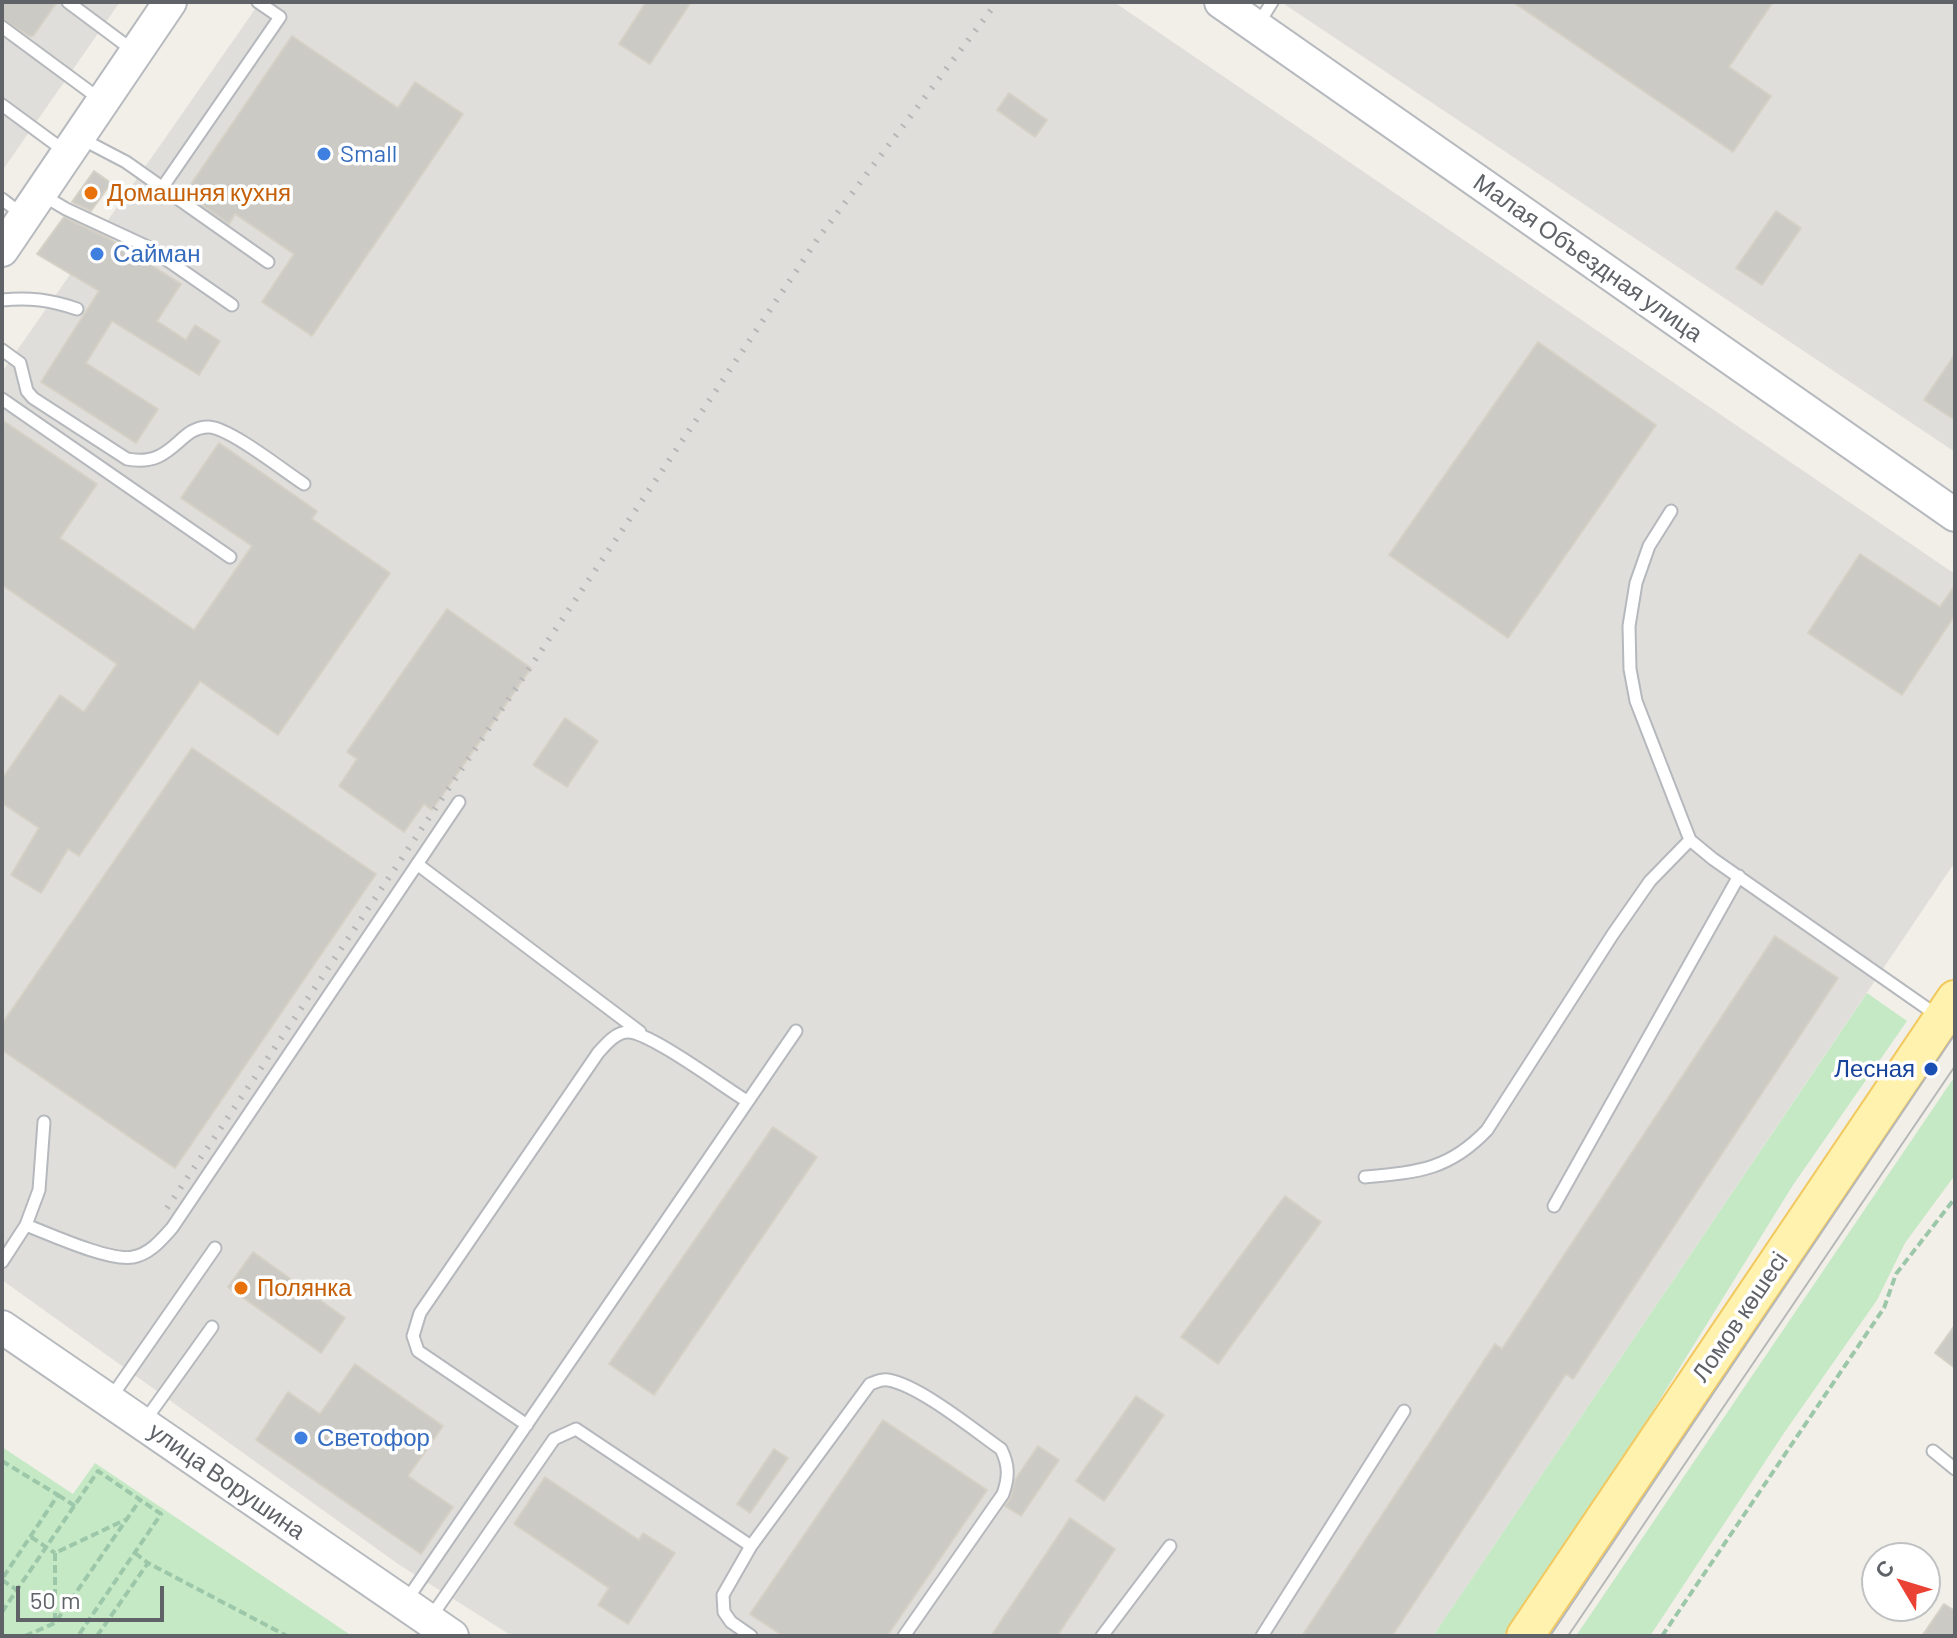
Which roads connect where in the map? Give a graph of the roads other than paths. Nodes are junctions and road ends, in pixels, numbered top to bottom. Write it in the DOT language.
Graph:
graph roads {
  1 [pos="68,2"];
  2 [pos="258,2"];
  3 [pos="1221,2"];
  4 [pos="167,3"];
  5 [pos="1264,14"];
  6 [pos="2,27"];
  7 [pos="136,52"];
  8 [pos="102,101"];
  9 [pos="2,105"];
  10 [pos="73,145"];
  11 [pos="162,188"];
  12 [pos="22,203"];
  13 [pos="2,250"];
  14 [pos="268,262"];
  15 [pos="2,300"];
  16 [pos="232,305"];
  17 [pos="77,309"];
  18 [pos="2,350"];
  19 [pos="2,399"];
  20 [pos="304,484"];
  21 [pos="1671,511"];
  22 [pos="1955,515"];
  23 [pos="230,557"];
  24 [pos="459,802"];
  25 [pos="1690,840"];
  26 [pos="417,864"];
  27 [pos="1739,876"];
  28 [pos="1948,1009"];
  29 [pos="796,1031"];
  30 [pos="647,1037"];
  31 [pos="747,1101"];
  32 [pos="44,1122"];
  33 [pos="1365,1177"];
  34 [pos="1554,1206"];
  35 [pos="26,1225"];
  36 [pos="215,1248"];
  37 [pos="2,1262"];
  38 [pos="2,1327"];
  39 [pos="212,1327"];
  40 [pos="109,1400"];
  41 [pos="1404,1411"];
  42 [pos="143,1423"];
  43 [pos="527,1425"];
  44 [pos="1933,1451"];
  45 [pos="1955,1469"];
  46 [pos="751,1546"];
  47 [pos="1170,1546"];
  48 [pos="428,1621"];
  49 [pos="751,1636"];
  50 [pos="904,1636"];
  51 [pos="1102,1636"];
  52 [pos="1262,1636"];
  53 [pos="1525,1636"];
  1 -- 7 [label="lane"];
  2 -- 11 [label="lane"];
  3 -- 5 [label="street, Малая Объездная улица"];
  4 -- 7 [label="street"];
  5 -- 22 [label="street, Малая Объездная улица"];
  6 -- 8 [label="lane"];
  7 -- 8 [label="street"];
  8 -- 10 [label="street"];
  9 -- 10 [label="lane"];
  10 -- 11 [label="lane"];
  10 -- 12 [label="street"];
  11 -- 14 [label="lane"];
  12 -- 13 [label="street"];
  12 -- 16 [label="lane"];
  15 -- 17 [label="lane"];
  18 -- 20 [label="lane"];
  19 -- 23 [label="lane"];
  21 -- 25 [label="lane"];
  24 -- 26 [label="lane"];
  25 -- 27 [label="lane"];
  25 -- 33 [label="lane"];
  26 -- 30 [label="lane"];
  26 -- 35 [label="lane"];
  27 -- 28 [label="lane"];
  27 -- 34 [label="lane"];
  28 -- 53 [label="main road, Ломов көшесі"];
  29 -- 31 [label="lane"];
  30 -- 31 [label="lane"];
  30 -- 43 [label="lane"];
  31 -- 43 [label="lane"];
  32 -- 35 [label="lane"];
  35 -- 37 [label="lane"];
  36 -- 40 [label="lane"];
  38 -- 40 [label="street, улица Ворушина"];
  39 -- 42 [label="lane"];
  40 -- 42 [label="street, улица Ворушина"];
  41 -- 52 [label="lane"];
  42 -- 48 [label="street, улица Ворушина"];
  43 -- 48 [label="lane"];
  44 -- 45 [label="lane"];
  46 -- 48 [label="lane"];
  46 -- 49 [label="lane"];
  46 -- 50 [label="lane"];
  47 -- 51 [label="lane"];
}
